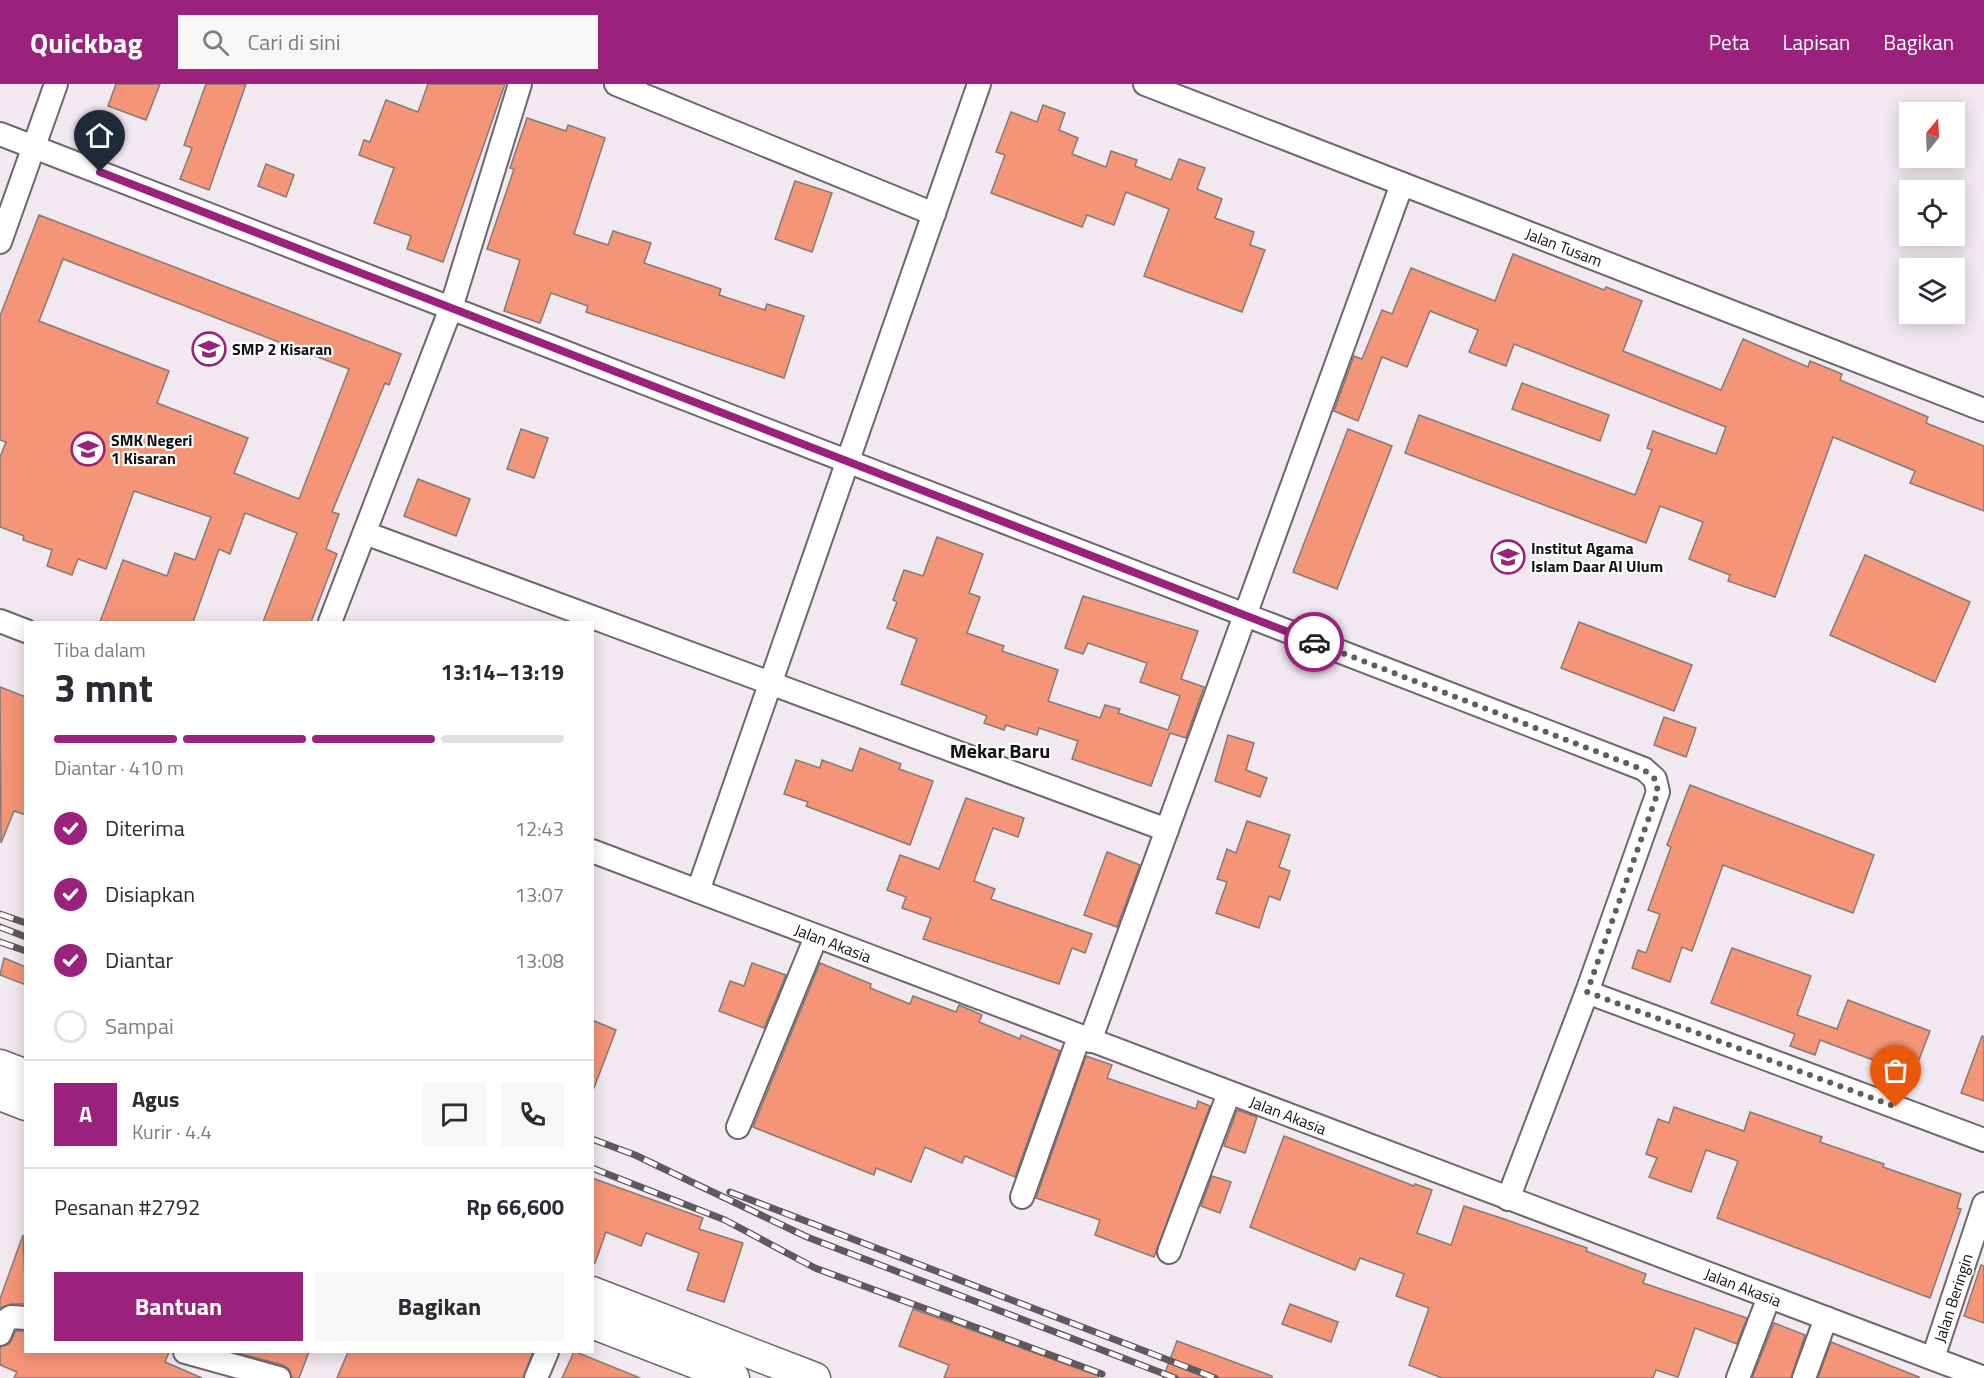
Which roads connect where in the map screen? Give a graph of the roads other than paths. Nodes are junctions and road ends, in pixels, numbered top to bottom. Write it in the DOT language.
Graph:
graph roads {
  1 [pos="56,84"];
  2 [pos="520,84"];
  3 [pos="616,84"];
  4 [pos="979,84"];
  5 [pos="1145,84"];
  6 [pos="0,134"];
  7 [pos="34,147"];
  8 [pos="1402,184"];
  9 [pos="934,214"];
  10 [pos="0,242"];
  11 [pos="451,308"];
  12 [pos="1984,410"];
  13 [pos="848,462"];
  14 [pos="365,533"];
  15 [pos="1245,615"];
  16 [pos="0,621"];
  17 [pos="330,621"];
  18 [pos="24,630"];
  19 [pos="771,684"];
  20 [pos="1167,830"];
  21 [pos="594,852"];
  22 [pos="698,891"];
  23 [pos="816,937"];
  24 [pos="1587,992"];
  25 [pos="1085,1039"];
  26 [pos="0,1065"];
  27 [pos="24,1074"];
  28 [pos="1229,1093"];
  29 [pos="0,1095"];
  30 [pos="24,1104"];
  31 [pos="738,1127"];
  32 [pos="1984,1140"];
  33 [pos="1022,1197"];
  34 [pos="1508,1199"];
  35 [pos="1984,1204"];
  36 [pos="1169,1252"];
  37 [pos="594,1293"];
  38 [pos="1769,1297"];
  39 [pos="24,1318"];
  40 [pos="1826,1318"];
  41 [pos="594,1324"];
  42 [pos="0,1334"];
  43 [pos="187,1353"];
  44 [pos="547,1353"];
  45 [pos="1933,1358"];
  46 [pos="221,1370"];
  47 [pos="1971,1376"];
  48 [pos="279,1378"];
  49 [pos="536,1378"];
  50 [pos="734,1378"];
  51 [pos="815,1378"];
  52 [pos="1738,1378"];
  53 [pos="1804,1378"];
  1 -- 7 [label="street"];
  2 -- 11 [label="street"];
  3 -- 9 [label="street"];
  4 -- 9 [label="street"];
  5 -- 8 [label="street, Jalan Tusam"];
  6 -- 7 [label="street"];
  7 -- 10 [label="street"];
  7 -- 11 [label="street"];
  8 -- 12 [label="street, Jalan Tusam"];
  8 -- 15 [label="street"];
  9 -- 13 [label="street"];
  11 -- 13 [label="street"];
  11 -- 14 [label="street"];
  13 -- 15 [label="street"];
  13 -- 19 [label="street"];
  14 -- 17 [label="street"];
  14 -- 19 [label="street"];
  15 -- 20 [label="street"];
  15 -- 24 [label="street"];
  16 -- 18 [label="street"];
  19 -- 20 [label="street"];
  19 -- 22 [label="street"];
  20 -- 25 [label="street"];
  21 -- 22 [label="street, Jalan Akasia"];
  22 -- 23 [label="street, Jalan Akasia"];
  23 -- 25 [label="street, Jalan Akasia"];
  23 -- 31 [label="street"];
  24 -- 32 [label="street"];
  24 -- 34 [label="street"];
  25 -- 28 [label="street, Jalan Akasia"];
  25 -- 33 [label="street"];
  26 -- 27 [label="main road"];
  28 -- 34 [label="street, Jalan Akasia"];
  28 -- 36 [label="street"];
  29 -- 30 [label="main road"];
  34 -- 38 [label="street, Jalan Akasia"];
  35 -- 45 [label="street, Jalan Beringin"];
  37 -- 51 [label="main road"];
  38 -- 40 [label="street, Jalan Akasia"];
  38 -- 52 [label="street"];
  39 -- 42 [label="street"];
  40 -- 45 [label="street, Jalan Akasia"];
  40 -- 53 [label="street"];
  41 -- 50 [label="main road"];
  43 -- 46 [label="street"];
  44 -- 49 [label="street"];
  45 -- 47 [label="street, Jalan Akasia"];
  46 -- 48 [label="street"];
}
